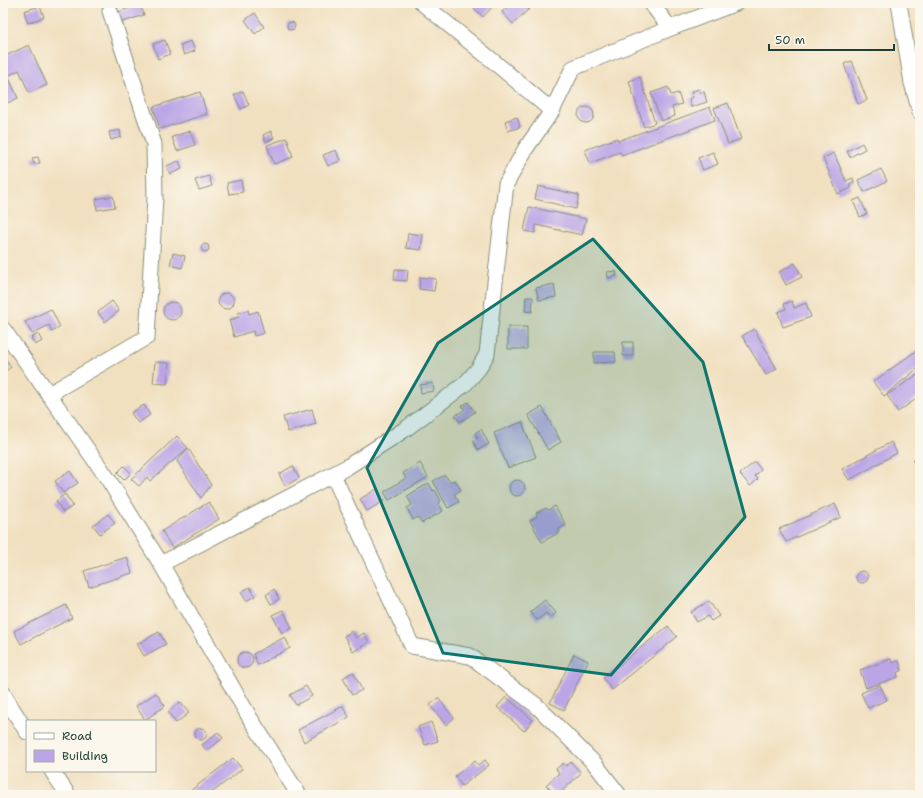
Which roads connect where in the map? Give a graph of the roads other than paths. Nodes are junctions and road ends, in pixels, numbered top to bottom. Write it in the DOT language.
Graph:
graph roads {
  1 [pos="422,3"];
  2 [pos="651,3"];
  3 [pos="736,3"];
  4 [pos="899,3"];
  5 [pos="110,11"];
  6 [pos="670,28"];
  7 [pos="552,112"];
  8 [pos="920,112"];
  9 [pos="3,329"];
  10 [pos="49,394"];
  11 [pos="333,475"];
  12 [pos="161,564"];
  13 [pos="3,692"];
  14 [pos="26,730"];
  15 [pos="53,772"];
  16 [pos="68,795"];
  17 [pos="299,795"];
  18 [pos="620,795"];
  1 -- 7 [label="street"];
  2 -- 6 [label="street"];
  3 -- 6 [label="street"];
  4 -- 8 [label="street"];
  5 -- 10 [label="street"];
  6 -- 7 [label="street"];
  7 -- 11 [label="street"];
  9 -- 10 [label="street"];
  10 -- 12 [label="street"];
  11 -- 12 [label="street"];
  11 -- 18 [label="street"];
  12 -- 17 [label="street"];
  13 -- 14 [label="street"];
  15 -- 16 [label="street"];
}
